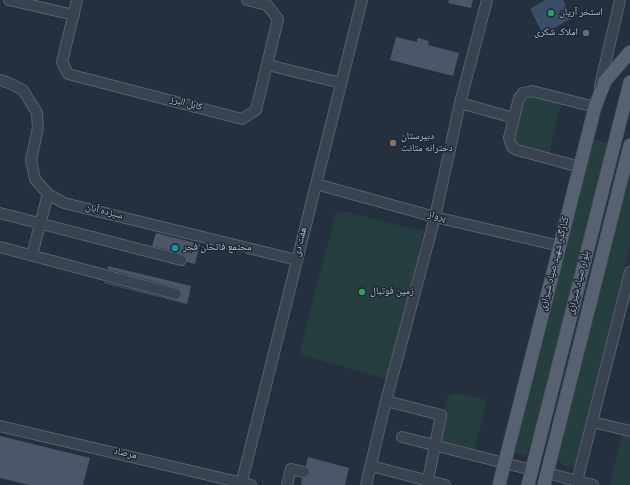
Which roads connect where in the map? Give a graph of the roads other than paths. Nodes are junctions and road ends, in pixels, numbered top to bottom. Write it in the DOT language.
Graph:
graph roads {
  1 [pos="9,0"];
  2 [pos="77,0"];
  3 [pos="247,0"];
  4 [pos="362,0"];
  5 [pos="487,0"];
  6 [pos="620,0"];
  7 [pos="74,15"];
  8 [pos="630,52"];
  9 [pos="268,65"];
  10 [pos="0,80"];
  11 [pos="630,82"];
  12 [pos="341,83"];
  13 [pos="460,103"];
  14 [pos="595,107"];
  15 [pos="514,118"];
  16 [pos="630,145"];
  17 [pos="580,167"];
  18 [pos="316,184"];
  19 [pos="48,194"];
  20 [pos="0,212"];
  21 [pos="435,217"];
  22 [pos="40,224"];
  23 [pos="560,246"];
  24 [pos="0,247"];
  25 [pos="32,256"];
  26 [pos="181,260"];
  27 [pos="297,260"];
  28 [pos="630,272"];
  29 [pos="176,294"];
  30 [pos="386,401"];
  31 [pos="592,422"];
  32 [pos="0,426"];
  33 [pos="630,431"];
  34 [pos="402,437"];
  35 [pos="435,446"];
  36 [pos="505,463"];
  37 [pos="371,466"];
  38 [pos="532,470"];
  39 [pos="304,472"];
  40 [pos="546,479"];
  41 [pos="427,483"];
  42 [pos="577,483"];
  43 [pos="244,484"];
  44 [pos="287,485"];
  45 [pos="366,485"];
  46 [pos="445,485"];
  47 [pos="499,485"];
  48 [pos="528,485"];
  49 [pos="593,485"];
  1 -- 7 [label="street"];
  2 -- 7 [label="street"];
  3 -- 9 [label="street, کابل البرز"];
  4 -- 12 [label="street, هفت دی"];
  5 -- 13 [label="street"];
  6 -- 14 [label="street"];
  7 -- 9 [label="street, کابل البرز"];
  8 -- 14 [label="main road, کنارگذر شهید صیاد شیرازی"];
  9 -- 12 [label="street"];
  10 -- 19 [label="street, سیزده آبان"];
  11 -- 38 [label="main road, بلوار صیاد شیرازی"];
  12 -- 18 [label="street, هفت دی"];
  13 -- 15 [label="street"];
  13 -- 21 [label="street"];
  14 -- 15 [label="street"];
  14 -- 17 [label="main road, کنارگذر شهید صیاد شیرازی"];
  15 -- 17 [label="street"];
  16 -- 40 [label="main road, بلوار صیاد شیرازی"];
  17 -- 23 [label="main road, کنارگذر شهید صیاد شیرازی"];
  18 -- 21 [label="street, پرواز"];
  18 -- 27 [label="street, هفت دی"];
  19 -- 22 [label="street"];
  19 -- 27 [label="street, سیزده آبان"];
  20 -- 22 [label="street"];
  21 -- 23 [label="street, پرواز"];
  21 -- 30 [label="street"];
  22 -- 25 [label="street"];
  22 -- 26 [label="street"];
  23 -- 36 [label="main road, کنارگذر شهید صیاد شیرازی"];
  24 -- 25 [label="street"];
  25 -- 29 [label="street"];
  27 -- 43 [label="street, هفت دی"];
  28 -- 31 [label="street"];
  30 -- 35 [label="street"];
  30 -- 37 [label="street"];
  31 -- 33 [label="street"];
  31 -- 42 [label="street"];
  32 -- 43 [label="street, مرصاد"];
  34 -- 35 [label="street"];
  35 -- 36 [label="street"];
  35 -- 41 [label="street"];
  36 -- 38 [label="street"];
  36 -- 47 [label="main road, کنارگذر شهید صیاد شیرازی"];
  37 -- 41 [label="street"];
  37 -- 45 [label="street"];
  38 -- 48 [label="main road, بلوار صیاد شیرازی"];
  39 -- 44 [label="street"];
  40 -- 42 [label="street"];
  41 -- 46 [label="street"];
  42 -- 49 [label="street"];
}
